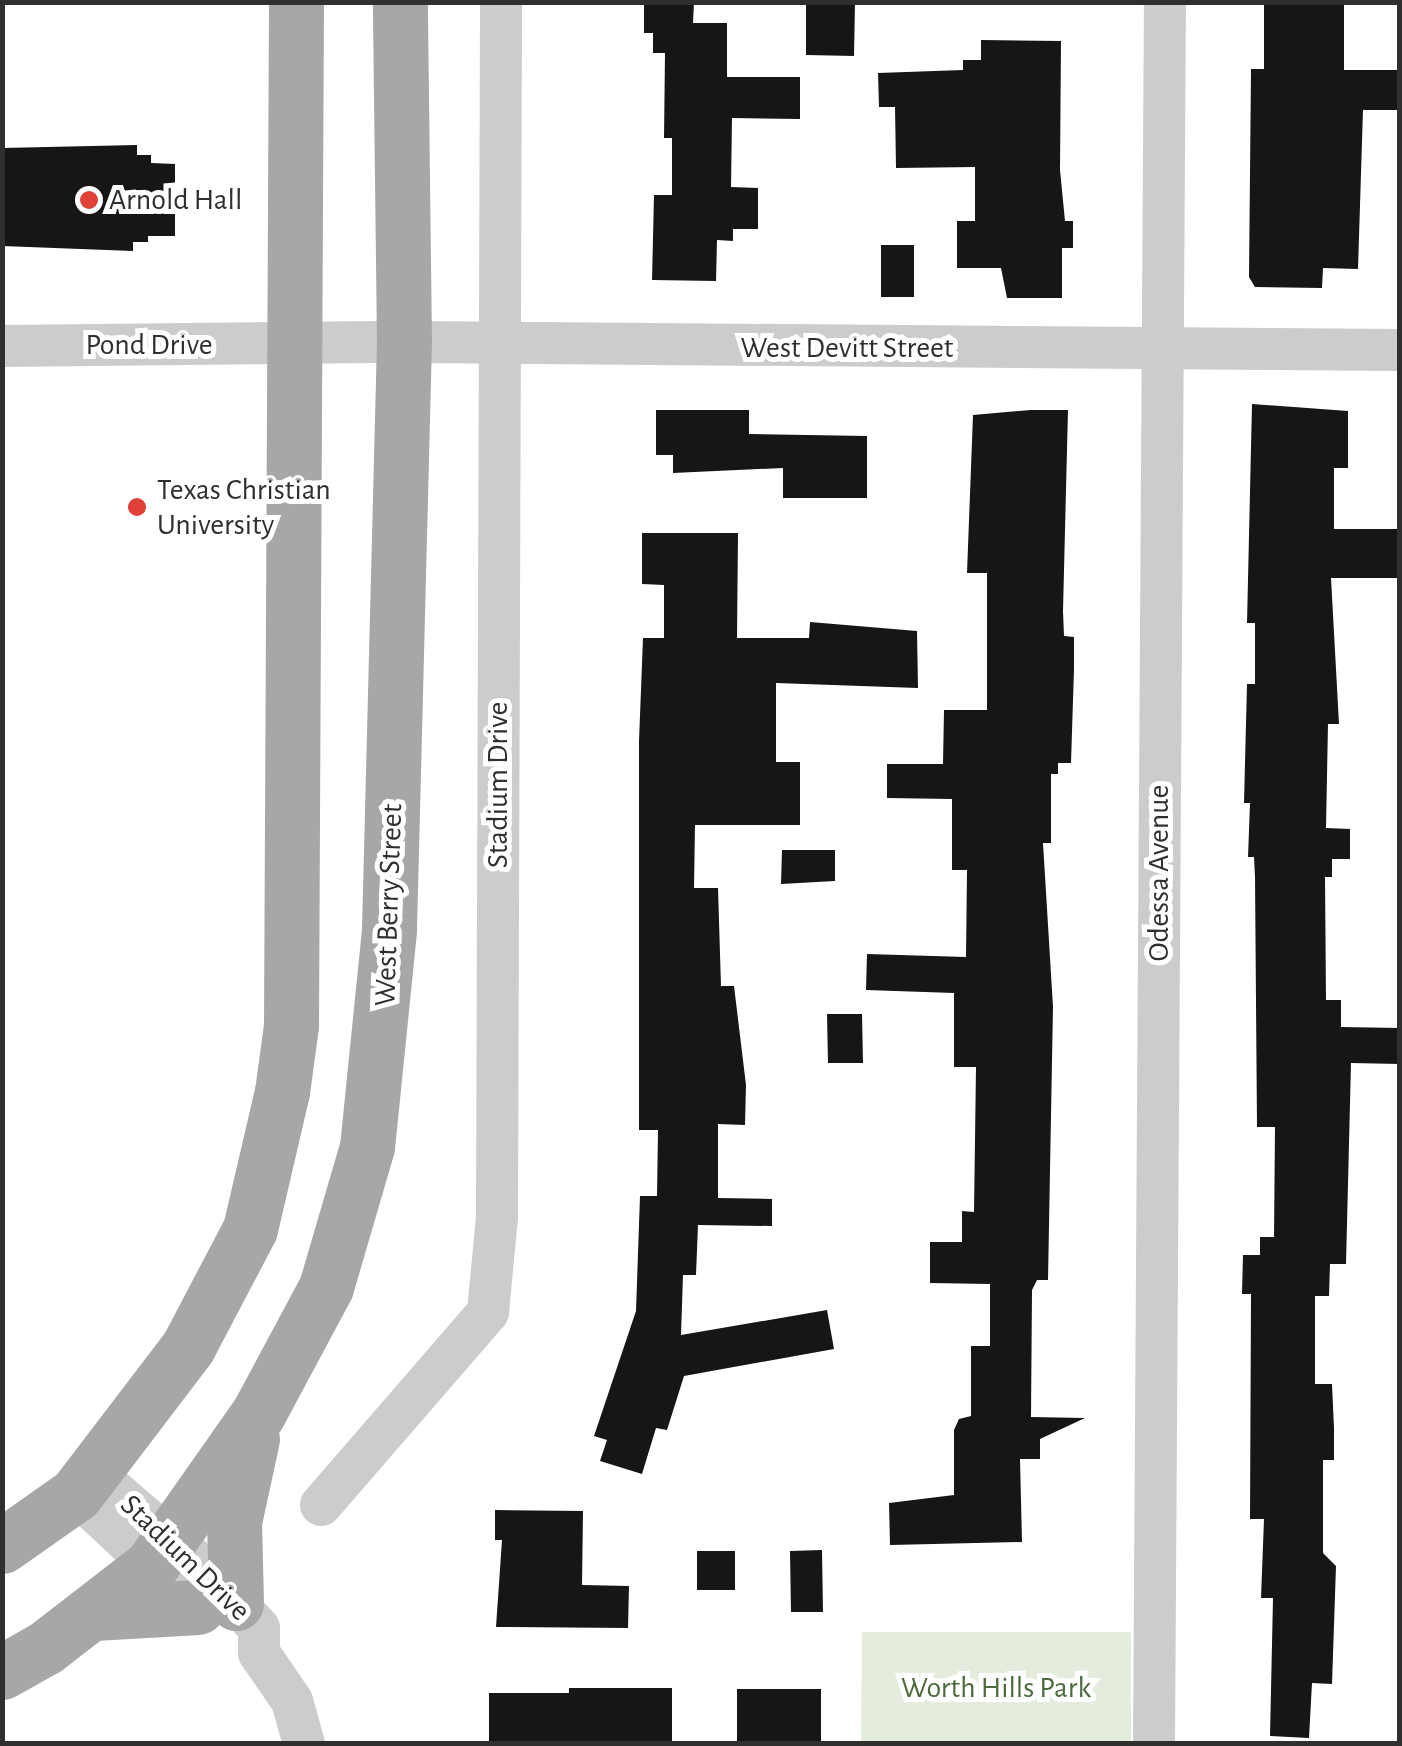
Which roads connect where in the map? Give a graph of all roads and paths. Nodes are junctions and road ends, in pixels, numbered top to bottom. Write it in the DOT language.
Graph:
graph roads {
  1 [pos="296,2"];
  2 [pos="400,2"];
  3 [pos="500,2"];
  4 [pos="1165,2"];
  5 [pos="404,342"];
  6 [pos="295,344"];
  7 [pos="2,346"];
  8 [pos="499,347"];
  9 [pos="1162,348"];
  10 [pos="1400,350"];
  11 [pos="258,1414"];
  12 [pos="84,1483"];
  13 [pos="321,1505"];
  14 [pos="2,1546"];
  15 [pos="160,1552"];
  16 [pos="217,1605"];
  17 [pos="94,1613"];
  18 [pos="2,1672"];
  19 [pos="304,1744"];
  20 [pos="1154,1744"];
  1 -- 6 [label="main road"];
  2 -- 5 [label="main road, West Berry Street"];
  3 -- 8 [label="street, Stadium Drive"];
  4 -- 9 [label="street, Odessa Avenue"];
  5 -- 6 [label="street, West Devitt Street"];
  5 -- 8 [label="street, West Devitt Street"];
  5 -- 11 [label="main road, West Berry Street"];
  6 -- 7 [label="street, Pond Drive"];
  6 -- 12 [label="main road"];
  8 -- 9 [label="street, West Devitt Street"];
  8 -- 13 [label="street, Stadium Drive"];
  9 -- 10 [label="street, West Devitt Street"];
  9 -- 20 [label="street, Odessa Avenue"];
  11 -- 15 [label="main road, West Berry Street"];
  11 -- 16 [label="main road"];
  12 -- 14 [label="main road"];
  12 -- 15 [label="street, Stadium Drive"];
  15 -- 16 [label="street, Stadium Drive"];
  15 -- 17 [label="main road, West Berry Street"];
  16 -- 17 [label="main road"];
  16 -- 19 [label="street, Stadium Drive"];
  17 -- 18 [label="main road, West Berry Street"];
}
